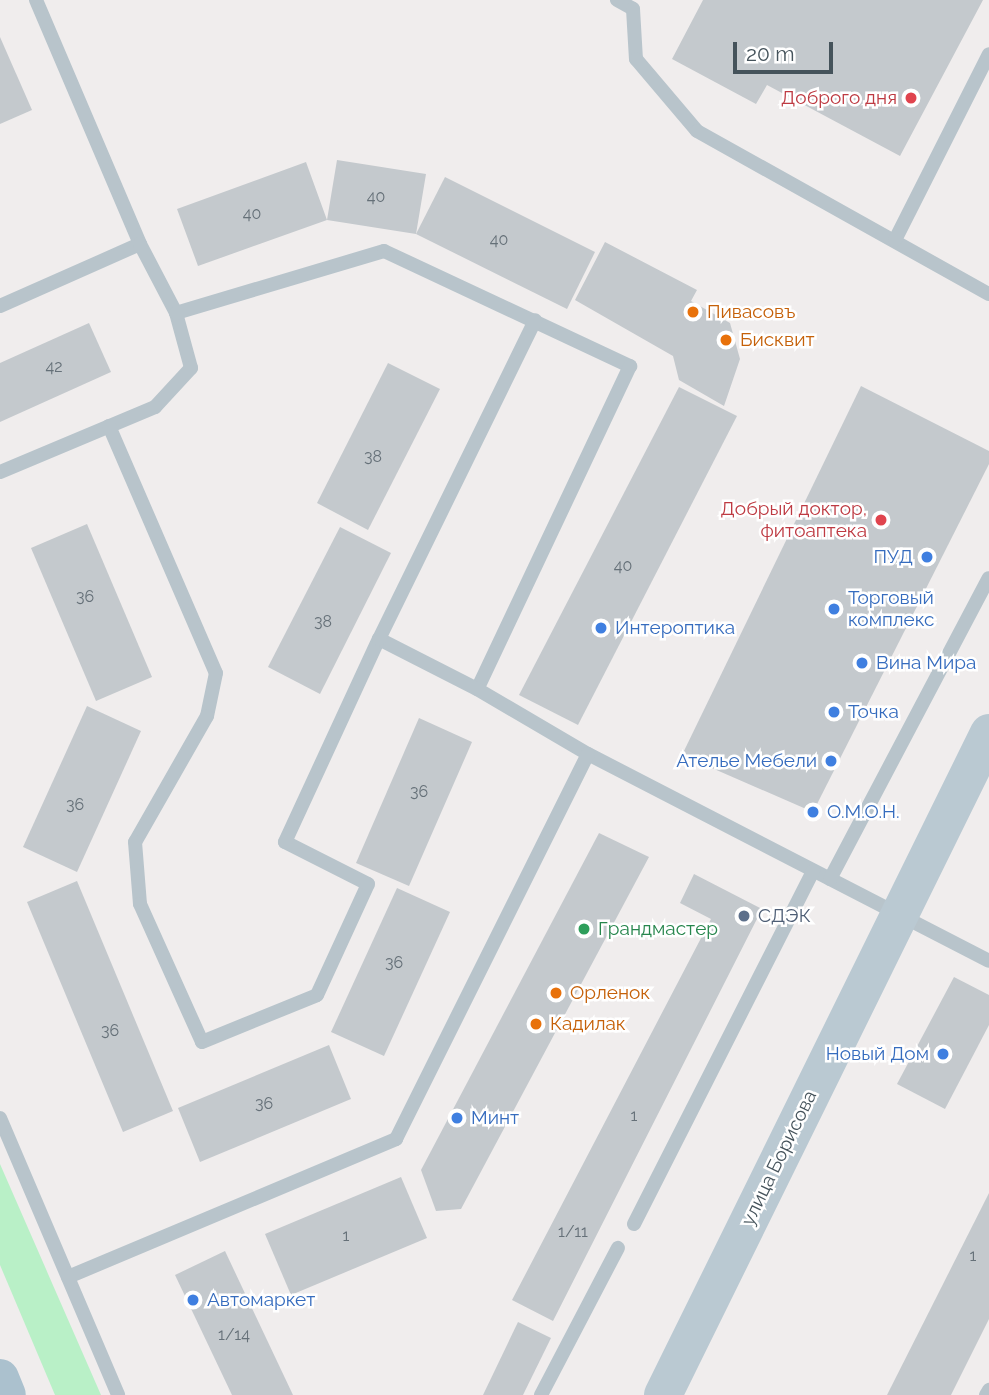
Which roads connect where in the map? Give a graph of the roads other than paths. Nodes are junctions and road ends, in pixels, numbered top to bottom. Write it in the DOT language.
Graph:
graph roads {
  1 [pos="36,0"];
  2 [pos="617,0"];
  3 [pos="989,54"];
  4 [pos="895,240"];
  5 [pos="140,244"];
  6 [pos="989,294"];
  7 [pos="0,306"];
  8 [pos="177,313"];
  9 [pos="536,320"];
  10 [pos="109,426"];
  11 [pos="0,472"];
  12 [pos="989,578"];
  13 [pos="379,639"];
  14 [pos="477,689"];
  15 [pos="989,733"];
  16 [pos="588,754"];
  17 [pos="813,871"];
  18 [pos="830,879"];
  19 [pos="899,915"];
  20 [pos="989,961"];
  21 [pos="0,1118"];
  22 [pos="634,1224"];
  23 [pos="618,1248"];
  24 [pos="68,1277"];
  25 [pos="0,1378"];
  26 [pos="989,1390"];
  27 [pos="7,1395"];
  28 [pos="118,1395"];
  29 [pos="541,1395"];
  30 [pos="663,1395"];
  31 [pos="986,1395"];
  1 -- 5 [label="lane"];
  2 -- 4 [label="lane"];
  3 -- 4 [label="lane"];
  4 -- 6 [label="lane"];
  5 -- 7 [label="lane"];
  5 -- 8 [label="lane"];
  8 -- 9 [label="lane"];
  8 -- 10 [label="lane"];
  9 -- 13 [label="lane"];
  9 -- 14 [label="lane"];
  10 -- 11 [label="lane"];
  10 -- 13 [label="lane"];
  12 -- 18 [label="lane"];
  13 -- 14 [label="lane"];
  14 -- 16 [label="lane"];
  15 -- 19 [label="main road, улица Борисова"];
  16 -- 17 [label="lane"];
  16 -- 24 [label="lane"];
  17 -- 18 [label="lane"];
  17 -- 22 [label="lane"];
  18 -- 19 [label="lane"];
  19 -- 20 [label="lane"];
  19 -- 30 [label="main road, улица Борисова"];
  21 -- 24 [label="lane"];
  23 -- 29 [label="lane"];
  24 -- 28 [label="lane"];
  25 -- 27 [label="main road"];
  26 -- 31 [label="lane"];
}
